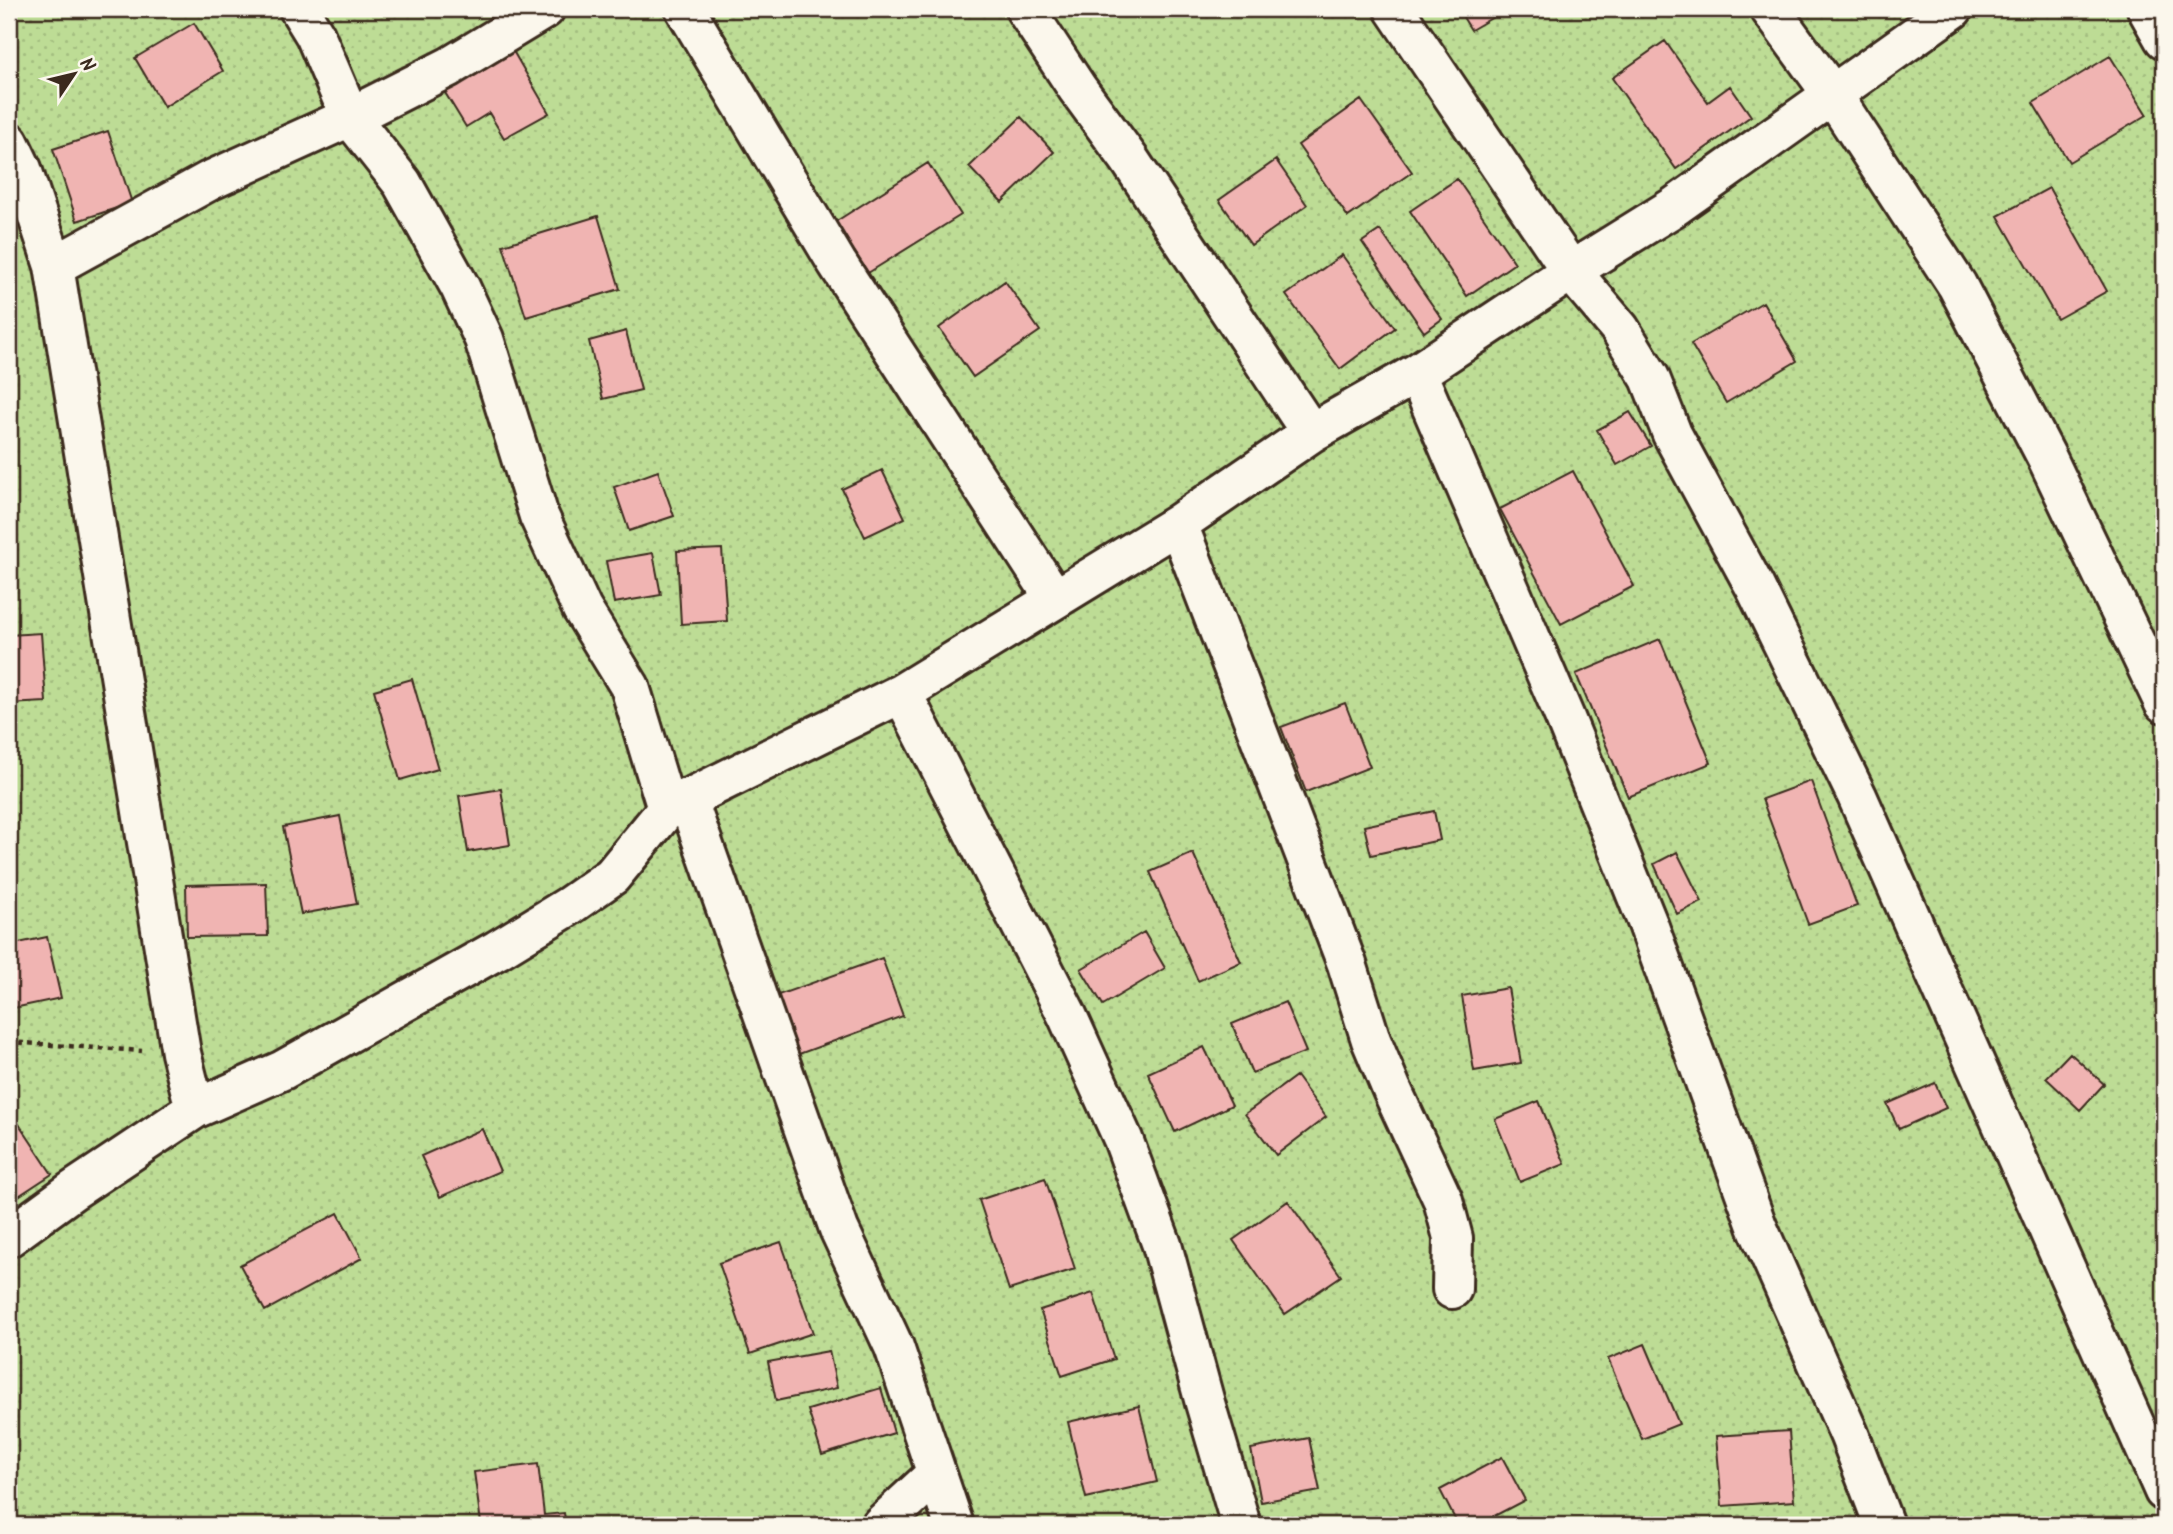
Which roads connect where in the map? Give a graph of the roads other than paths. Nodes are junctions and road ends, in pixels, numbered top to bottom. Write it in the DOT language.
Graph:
graph roads {
  1 [pos="299,9"];
  2 [pos="545,9"];
  3 [pos="685,9"];
  4 [pos="1025,9"];
  5 [pos="1394,9"];
  6 [pos="1770,9"];
  7 [pos="1953,9"];
  8 [pos="2147,9"];
  9 [pos="2164,39"];
  10 [pos="1832,94"];
  11 [pos="350,117"];
  12 [pos="9,142"];
  13 [pos="54,266"];
  14 [pos="1572,271"];
  15 [pos="1417,373"];
  16 [pos="1311,433"];
  17 [pos="1178,524"];
  18 [pos="1055,599"];
  19 [pos="902,693"];
  20 [pos="2164,703"];
  21 [pos="677,804"];
  22 [pos="195,1109"];
  23 [pos="9,1237"];
  24 [pos="1452,1289"];
  25 [pos="936,1474"];
  26 [pos="2164,1491"];
  27 [pos="881,1525"];
  28 [pos="954,1525"];
  29 [pos="1241,1525"];
  30 [pos="1884,1525"];
  1 -- 11 [label="street"];
  2 -- 11 [label="street"];
  3 -- 18 [label="street"];
  4 -- 16 [label="street"];
  5 -- 14 [label="street"];
  6 -- 10 [label="street"];
  7 -- 10 [label="street"];
  8 -- 9 [label="street"];
  10 -- 14 [label="street"];
  10 -- 20 [label="street"];
  11 -- 13 [label="street"];
  11 -- 21 [label="street"];
  12 -- 13 [label="street"];
  13 -- 22 [label="street"];
  14 -- 15 [label="street"];
  14 -- 26 [label="street"];
  15 -- 16 [label="street"];
  15 -- 30 [label="street"];
  16 -- 17 [label="street"];
  17 -- 18 [label="street"];
  17 -- 24 [label="street"];
  18 -- 19 [label="street"];
  19 -- 21 [label="street"];
  19 -- 29 [label="street"];
  21 -- 22 [label="street"];
  21 -- 25 [label="street"];
  22 -- 23 [label="street"];
  25 -- 27 [label="street"];
  25 -- 28 [label="street"];
}
